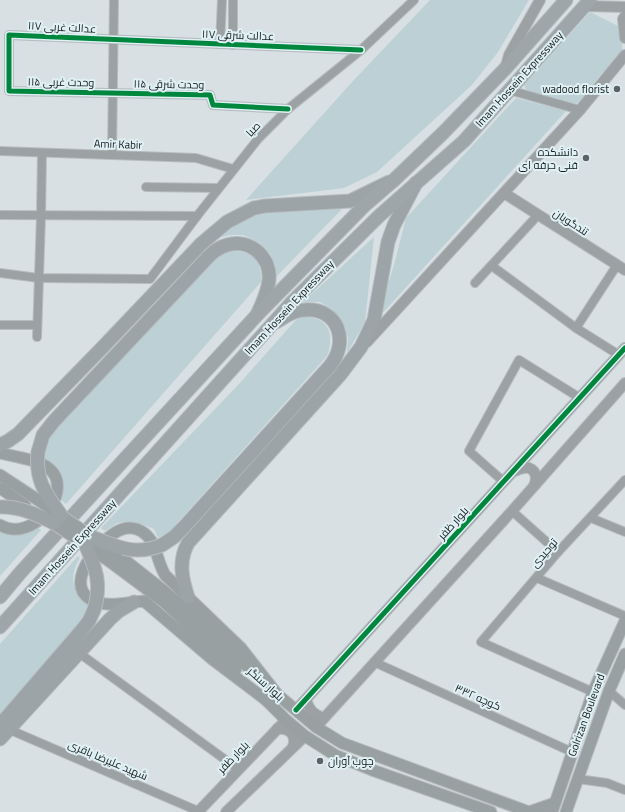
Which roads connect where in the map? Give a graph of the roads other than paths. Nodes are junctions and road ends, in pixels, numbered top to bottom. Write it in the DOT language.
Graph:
graph roads {
  1 [pos="114,0"];
  2 [pos="222,0"];
  3 [pos="233,0"];
  4 [pos="414,0"];
  5 [pos="540,0"];
  6 [pos="566,0"];
  7 [pos="624,0"];
  8 [pos="587,3"];
  9 [pos="625,6"];
  10 [pos="625,16"];
  11 [pos="625,38"];
  12 [pos="114,40"];
  13 [pos="220,44"];
  14 [pos="233,45"];
  15 [pos="361,50"];
  16 [pos="625,55"];
  17 [pos="505,68"];
  18 [pos="509,90"];
  19 [pos="9,91"];
  20 [pos="113,93"];
  21 [pos="288,109"];
  22 [pos="580,110"];
  23 [pos="0,151"];
  24 [pos="42,153"];
  25 [pos="112,154"];
  26 [pos="233,169"];
  27 [pos="394,180"];
  28 [pos="417,181"];
  29 [pos="146,186"];
  30 [pos="218,188"];
  31 [pos="504,193"];
  32 [pos="0,215"];
  33 [pos="538,215"];
  34 [pos="41,216"];
  35 [pos="197,216"];
  36 [pos="492,266"];
  37 [pos="621,268"];
  38 [pos="0,273"];
  39 [pos="40,278"];
  40 [pos="475,283"];
  41 [pos="257,315"];
  42 [pos="0,325"];
  43 [pos="37,325"];
  44 [pos="271,325"];
  45 [pos="576,328"];
  46 [pos="37,337"];
  47 [pos="622,351"];
  48 [pos="357,352"];
  49 [pos="625,383"];
  50 [pos="580,398"];
  51 [pos="0,445"];
  52 [pos="0,453"];
  53 [pos="515,470"];
  54 [pos="0,475"];
  55 [pos="625,480"];
  56 [pos="504,482"];
  57 [pos="0,488"];
  58 [pos="533,488"];
  59 [pos="28,500"];
  60 [pos="0,507"];
  61 [pos="512,511"];
  62 [pos="591,518"];
  63 [pos="58,519"];
  64 [pos="0,525"];
  65 [pos="625,532"];
  66 [pos="89,540"];
  67 [pos="558,552"];
  68 [pos="112,557"];
  69 [pos="537,578"];
  70 [pos="0,597"];
  71 [pos="188,597"];
  72 [pos="134,602"];
  73 [pos="625,616"];
  74 [pos="625,621"];
  75 [pos="0,627"];
  76 [pos="79,653"];
  77 [pos="625,654"];
  78 [pos="374,662"];
  79 [pos="609,691"];
  80 [pos="593,692"];
  81 [pos="277,694"];
  82 [pos="306,700"];
  83 [pos="270,703"];
  84 [pos="625,705"];
  85 [pos="296,710"];
  86 [pos="324,718"];
  87 [pos="286,720"];
  88 [pos="316,727"];
  89 [pos="277,729"];
  90 [pos="3,731"];
  91 [pos="305,736"];
  92 [pos="293,747"];
  93 [pos="572,752"];
  94 [pos="238,769"];
  95 [pos="578,779"];
  96 [pos="625,790"];
  97 [pos="570,800"];
  98 [pos="553,808"];
  99 [pos="198,812"];
  100 [pos="226,812"];
  101 [pos="491,812"];
  102 [pos="529,812"];
  103 [pos="566,812"];
  104 [pos="573,812"];
  1 -- 12 [label="street"];
  2 -- 13 [label="street"];
  3 -- 14 [label="street"];
  4 -- 15 [label="street, صبا"];
  5 -- 17 [label="street"];
  6 -- 17 [label="highway, Imam Hossein Expressway"];
  7 -- 9 [label="street"];
  8 -- 9 [label="street"];
  8 -- 18 [label="highway, Imam Hossein Expressway"];
  10 -- 11 [label="street"];
  12 -- 13 [label="street, ۱۱۷ عدالت شرقی"];
  12 -- 19 [label="street, ۱۱۷ عدالت غربی"];
  12 -- 20 [label="street"];
  13 -- 14 [label="street, ۱۱۷ عدالت شرقی"];
  14 -- 15 [label="street, ۱۱۷ عدالت شرقی"];
  15 -- 21 [label="street, صبا"];
  16 -- 22 [label="street"];
  17 -- 27 [label="highway, Imam Hossein Expressway"];
  18 -- 22 [label="street"];
  18 -- 28 [label="highway, Imam Hossein Expressway"];
  19 -- 20 [label="street, ۱۱۵ وحدت غربی"];
  20 -- 21 [label="street, ۱۱۵ وحدت شرقی"];
  20 -- 25 [label="street"];
  21 -- 26 [label="street, صبا"];
  22 -- 31 [label="street"];
  23 -- 24 [label="street, Amir Kabir"];
  24 -- 25 [label="street, Amir Kabir"];
  24 -- 34 [label="street"];
  25 -- 26 [label="street, Amir Kabir"];
  26 -- 30 [label="street, صبا"];
  27 -- 41 [label="highway, Imam Hossein Expressway"];
  27 -- 51 [label="main road"];
  28 -- 44 [label="highway, Imam Hossein Expressway"];
  28 -- 48 [label="main road"];
  29 -- 30 [label="street"];
  30 -- 35 [label="street, صبا"];
  31 -- 33 [label="street, تندگویان"];
  31 -- 48 [label="street"];
  32 -- 34 [label="street"];
  33 -- 36 [label="street"];
  33 -- 37 [label="street, تندگویان"];
  34 -- 35 [label="street"];
  34 -- 39 [label="street"];
  35 -- 39 [label="street, صبا"];
  36 -- 40 [label="street"];
  36 -- 45 [label="street"];
  37 -- 45 [label="street"];
  38 -- 39 [label="street"];
  39 -- 43 [label="street"];
  41 -- 63 [label="main road, bridge"];
  41 -- 70 [label="highway, Imam Hossein Expressway"];
  42 -- 43 [label="street"];
  43 -- 46 [label="street"];
  44 -- 66 [label="main road, bridge"];
  44 -- 75 [label="highway, Imam Hossein Expressway"];
  45 -- 47 [label="street"];
  47 -- 50 [label="street, بلوار ظفر"];
  48 -- 71 [label="main road"];
  49 -- 58 [label="street"];
  50 -- 53 [label="street, بلوار ظفر"];
  50 -- 56 [label="street"];
  52 -- 64 [label="main road"];
  53 -- 56 [label="street, بلوار ظفر"];
  53 -- 58 [label="street"];
  54 -- 59 [label="main road"];
  55 -- 62 [label="street, توحیدی"];
  56 -- 82 [label="street, بلوار ظفر"];
  57 -- 59 [label="main road"];
  58 -- 61 [label="street"];
  59 -- 63 [label="main road, bridge"];
  60 -- 63 [label="main road, bridge"];
  61 -- 67 [label="street"];
  61 -- 78 [label="street"];
  62 -- 65 [label="street"];
  62 -- 67 [label="street, توحیدی"];
  63 -- 66 [label="main road, bridge"];
  66 -- 68 [label="main road, bridge"];
  66 -- 90 [label="main road, bridge"];
  67 -- 69 [label="street, توحیدی"];
  68 -- 81 [label="main road, بلوار سنگر"];
  68 -- 83 [label="main road, بلوار سنگر"];
  69 -- 73 [label="street"];
  69 -- 80 [label="street, توحیدی"];
  71 -- 72 [label="main road"];
  71 -- 81 [label="main road"];
  72 -- 76 [label="main road"];
  72 -- 83 [label="main road"];
  74 -- 80 [label="main road, Golrizan Boulevard"];
  76 -- 90 [label="main road"];
  76 -- 94 [label="street"];
  77 -- 79 [label="main road, Golrizan Boulevard"];
  78 -- 86 [label="street"];
  78 -- 93 [label="street, کوچه ۳۳۲"];
  79 -- 84 [label="street"];
  79 -- 95 [label="main road, Golrizan Boulevard"];
  80 -- 93 [label="main road, Golrizan Boulevard"];
  81 -- 85 [label="main road, بلوار سنگر"];
  82 -- 85 [label="street, بلوار ظفر"];
  82 -- 86 [label="street"];
  83 -- 87 [label="main road, بلوار سنگر"];
  85 -- 88 [label="main road, بلوار سنگر"];
  86 -- 88 [label="street"];
  87 -- 89 [label="street, بلوار ظفر"];
  87 -- 91 [label="main road, بلوار سنگر"];
  88 -- 102 [label="main road, بلوار سنگر"];
  89 -- 92 [label="street"];
  89 -- 94 [label="street, بلوار ظفر"];
  90 -- 99 [label="street, شهید علیرضا باقری"];
  91 -- 92 [label="street"];
  91 -- 101 [label="main road, بلوار سنگر"];
  92 -- 100 [label="street"];
  93 -- 98 [label="main road, Golrizan Boulevard"];
  94 -- 99 [label="street, بلوار ظفر"];
  95 -- 96 [label="street"];
  95 -- 97 [label="main road, Golrizan Boulevard"];
  97 -- 103 [label="main road, Golrizan Boulevard"];
  97 -- 104 [label="main road"];
  98 -- 102 [label="main road"];
}
